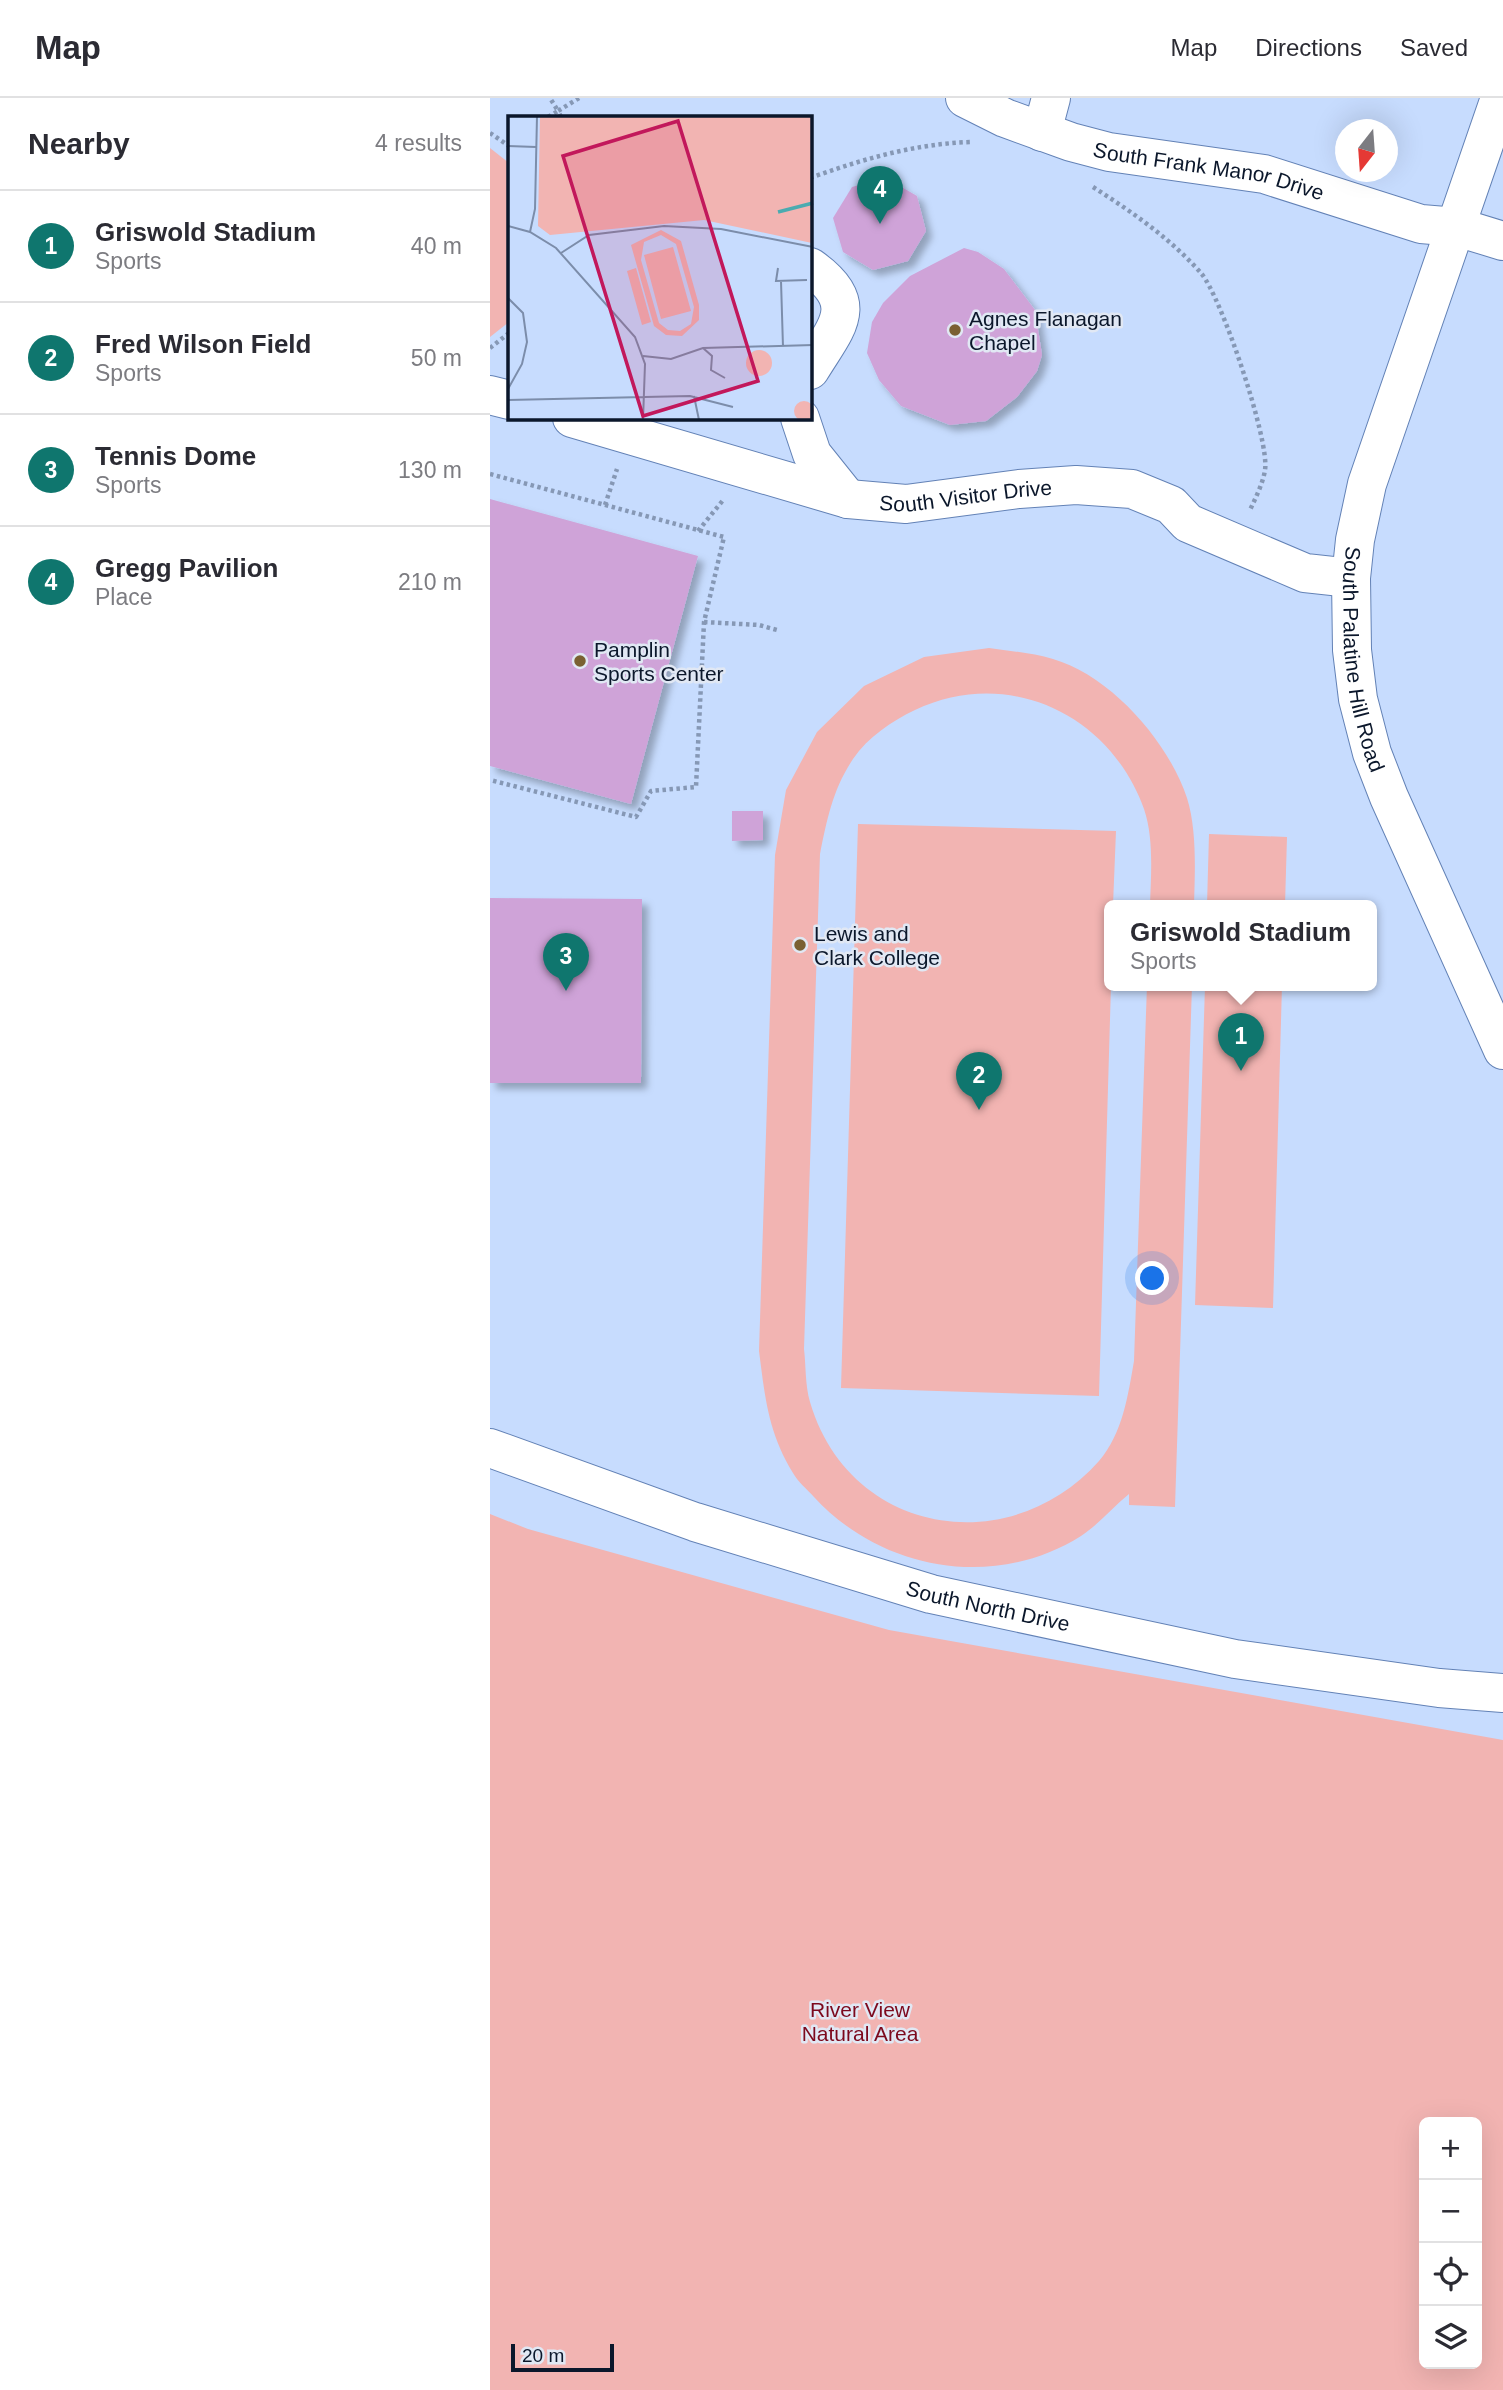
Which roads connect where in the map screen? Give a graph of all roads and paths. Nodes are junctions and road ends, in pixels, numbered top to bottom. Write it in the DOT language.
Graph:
graph roads {
  1 [pos="550,98"];
  2 [pos="579,98"];
  3 [pos="965,98"];
  4 [pos="1500,98"];
  5 [pos="558,111"];
  6 [pos="1046,115"];
  7 [pos="550,116"];
  8 [pos="560,116"];
  9 [pos="490,133"];
  10 [pos="508,145"];
  11 [pos="982,146"];
  12 [pos="812,177"];
  13 [pos="1081,183"];
  14 [pos="1457,227"];
  15 [pos="1503,241"];
  16 [pos="812,268"];
  17 [pos="508,334"];
  18 [pos="490,348"];
  19 [pos="812,367"];
  20 [pos="490,395"];
  21 [pos="508,400"];
  22 [pos="579,420"];
  23 [pos="801,420"];
  24 [pos="490,474"];
  25 [pos="848,499"];
  26 [pos="1236,542"];
  27 [pos="1351,578"];
  28 [pos="704,622"];
  29 [pos="777,630"];
  30 [pos="490,779"];
  31 [pos="1503,1050"];
  32 [pos="490,1448"];
  33 [pos="1503,1693"];
  1 -- 5 [label="path"];
  2 -- 5 [label="path"];
  3 -- 6 [label="street, South Frank Manor Drive"];
  4 -- 14 [label="street, South Palatine Hill Road"];
  5 -- 7 [label="path"];
  5 -- 8 [label="path"];
  6 -- 14 [label="street, South Frank Manor Drive"];
  9 -- 10 [label="path"];
  11 -- 12 [label="path"];
  13 -- 26 [label="path"];
  14 -- 15 [label="street, South Frank Manor Drive"];
  14 -- 27 [label="street, South Palatine Hill Road"];
  16 -- 19 [label="street"];
  17 -- 18 [label="path"];
  20 -- 21 [label="street"];
  22 -- 25 [label="street, South Visitor Drive"];
  23 -- 25 [label="street"];
  24 -- 28 [label="path"];
  25 -- 26 [label="street, South Visitor Drive"];
  26 -- 27 [label="street, South Visitor Drive"];
  27 -- 31 [label="street, South Palatine Hill Road"];
  28 -- 29 [label="path"];
  28 -- 30 [label="path"];
  32 -- 33 [label="street, South North Drive"];
}
